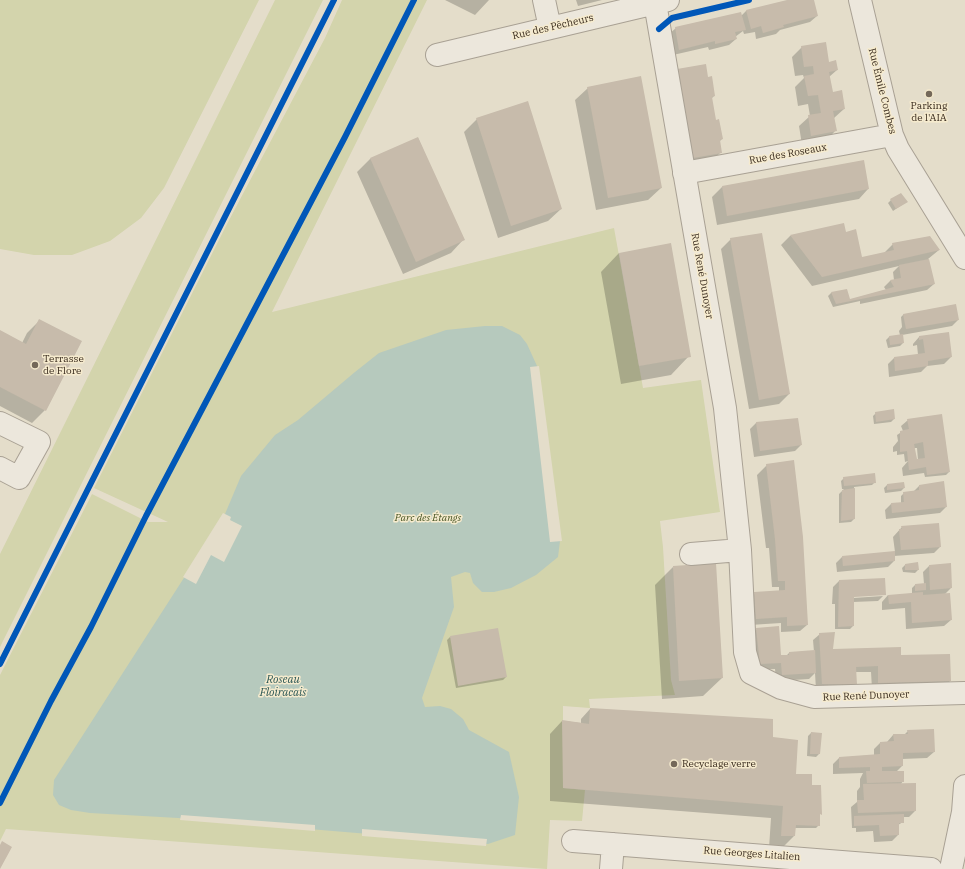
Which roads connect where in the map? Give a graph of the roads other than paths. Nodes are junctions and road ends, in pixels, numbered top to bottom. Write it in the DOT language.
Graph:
graph roads {
  1 [pos="544,0"];
  2 [pos="860,0"];
  3 [pos="662,2"];
  4 [pos="550,28"];
  5 [pos="437,55"];
  6 [pos="892,135"];
  7 [pos="684,173"];
  8 [pos="965,258"];
  9 [pos="0,423"];
  10 [pos="0,468"];
  11 [pos="740,550"];
  12 [pos="691,554"];
  13 [pos="965,693"];
  14 [pos="965,786"];
  15 [pos="964,813"];
  16 [pos="573,841"];
  17 [pos="613,844"];
  18 [pos="610,869"];
  19 [pos="931,869"];
  20 [pos="951,869"];
  1 -- 4 [label="street"];
  2 -- 6 [label="street, Rue Émile Combes"];
  3 -- 4 [label="street, Rue des Pêcheurs"];
  3 -- 7 [label="street, Rue René Dunoyer"];
  4 -- 5 [label="street, Rue des Pêcheurs"];
  6 -- 7 [label="street, Rue des Roseaux"];
  6 -- 8 [label="street, Rue Émile Combes"];
  7 -- 11 [label="street, Rue René Dunoyer"];
  9 -- 10 [label="street"];
  11 -- 12 [label="street"];
  11 -- 13 [label="street, Rue René Dunoyer"];
  14 -- 15 [label="street"];
  15 -- 20 [label="street"];
  16 -- 17 [label="street, Rue Georges Litalien"];
  17 -- 18 [label="street"];
  17 -- 19 [label="street, Rue Georges Litalien"];
}
